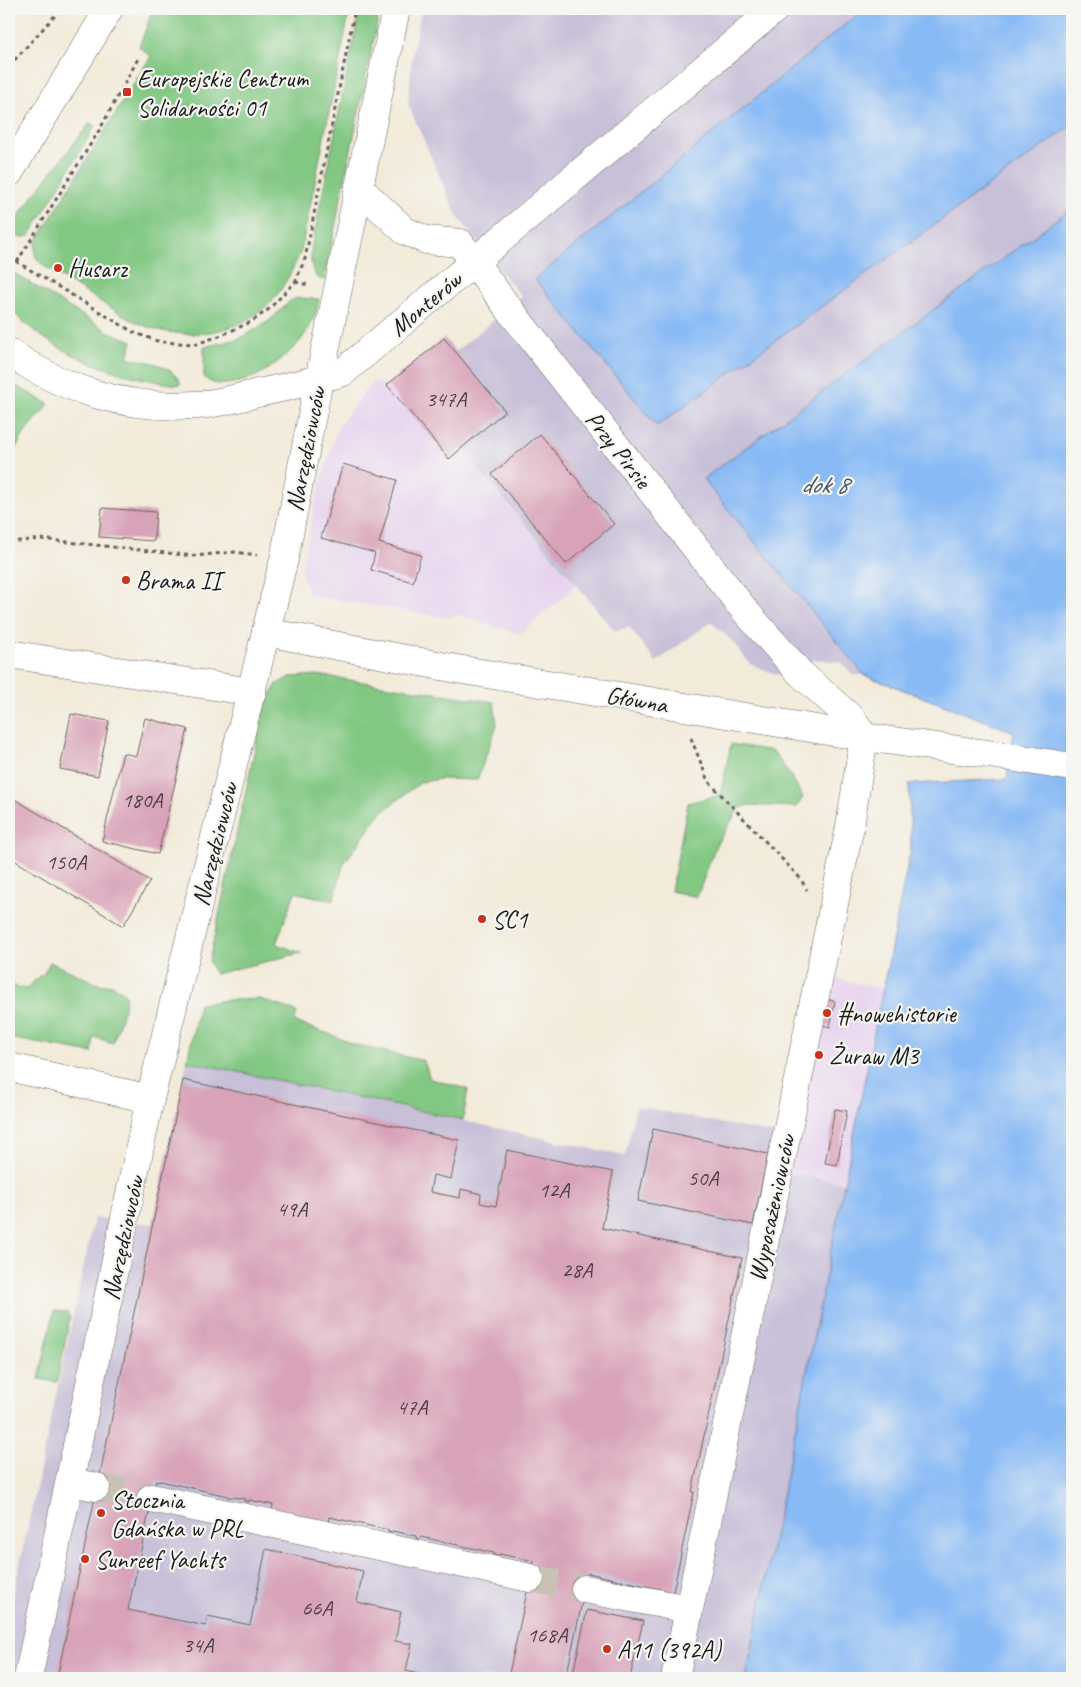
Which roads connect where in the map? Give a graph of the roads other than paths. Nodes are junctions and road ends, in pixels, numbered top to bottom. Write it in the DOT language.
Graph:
graph roads {
  1 [pos="109,9"];
  2 [pos="396,9"];
  3 [pos="775,9"];
  4 [pos="12,164"];
  5 [pos="359,188"];
  6 [pos="474,262"];
  7 [pos="9,352"];
  8 [pos="319,380"];
  9 [pos="266,632"];
  10 [pos="9,654"];
  11 [pos="252,692"];
  12 [pos="864,738"];
  13 [pos="1072,767"];
  14 [pos="9,1068"];
  15 [pos="150,1099"];
  16 [pos="151,1498"];
  17 [pos="530,1578"];
  18 [pos="585,1589"];
  19 [pos="686,1619"];
  20 [pos="28,1678"];
  21 [pos="674,1678"];
  1 -- 4 [label="street"];
  2 -- 5 [label="street, Narzędziowców"];
  3 -- 6 [label="street, Monterów"];
  5 -- 6 [label="street, Przy Pirsie"];
  5 -- 8 [label="street, Narzędziowców"];
  6 -- 8 [label="street, Monterów"];
  6 -- 12 [label="street, Przy Pirsie"];
  7 -- 8 [label="street, Monterów"];
  8 -- 9 [label="street, Narzędziowców"];
  9 -- 11 [label="street, Narzędziowców"];
  9 -- 12 [label="street, Główna"];
  10 -- 11 [label="street"];
  11 -- 15 [label="street, Narzędziowców"];
  12 -- 13 [label="street, Główna"];
  12 -- 19 [label="street, Wyposażeniowców"];
  14 -- 15 [label="street"];
  15 -- 20 [label="street, Narzędziowców"];
  16 -- 17 [label="street"];
  18 -- 19 [label="street"];
  19 -- 21 [label="street, Wyposażeniowców"];
}
